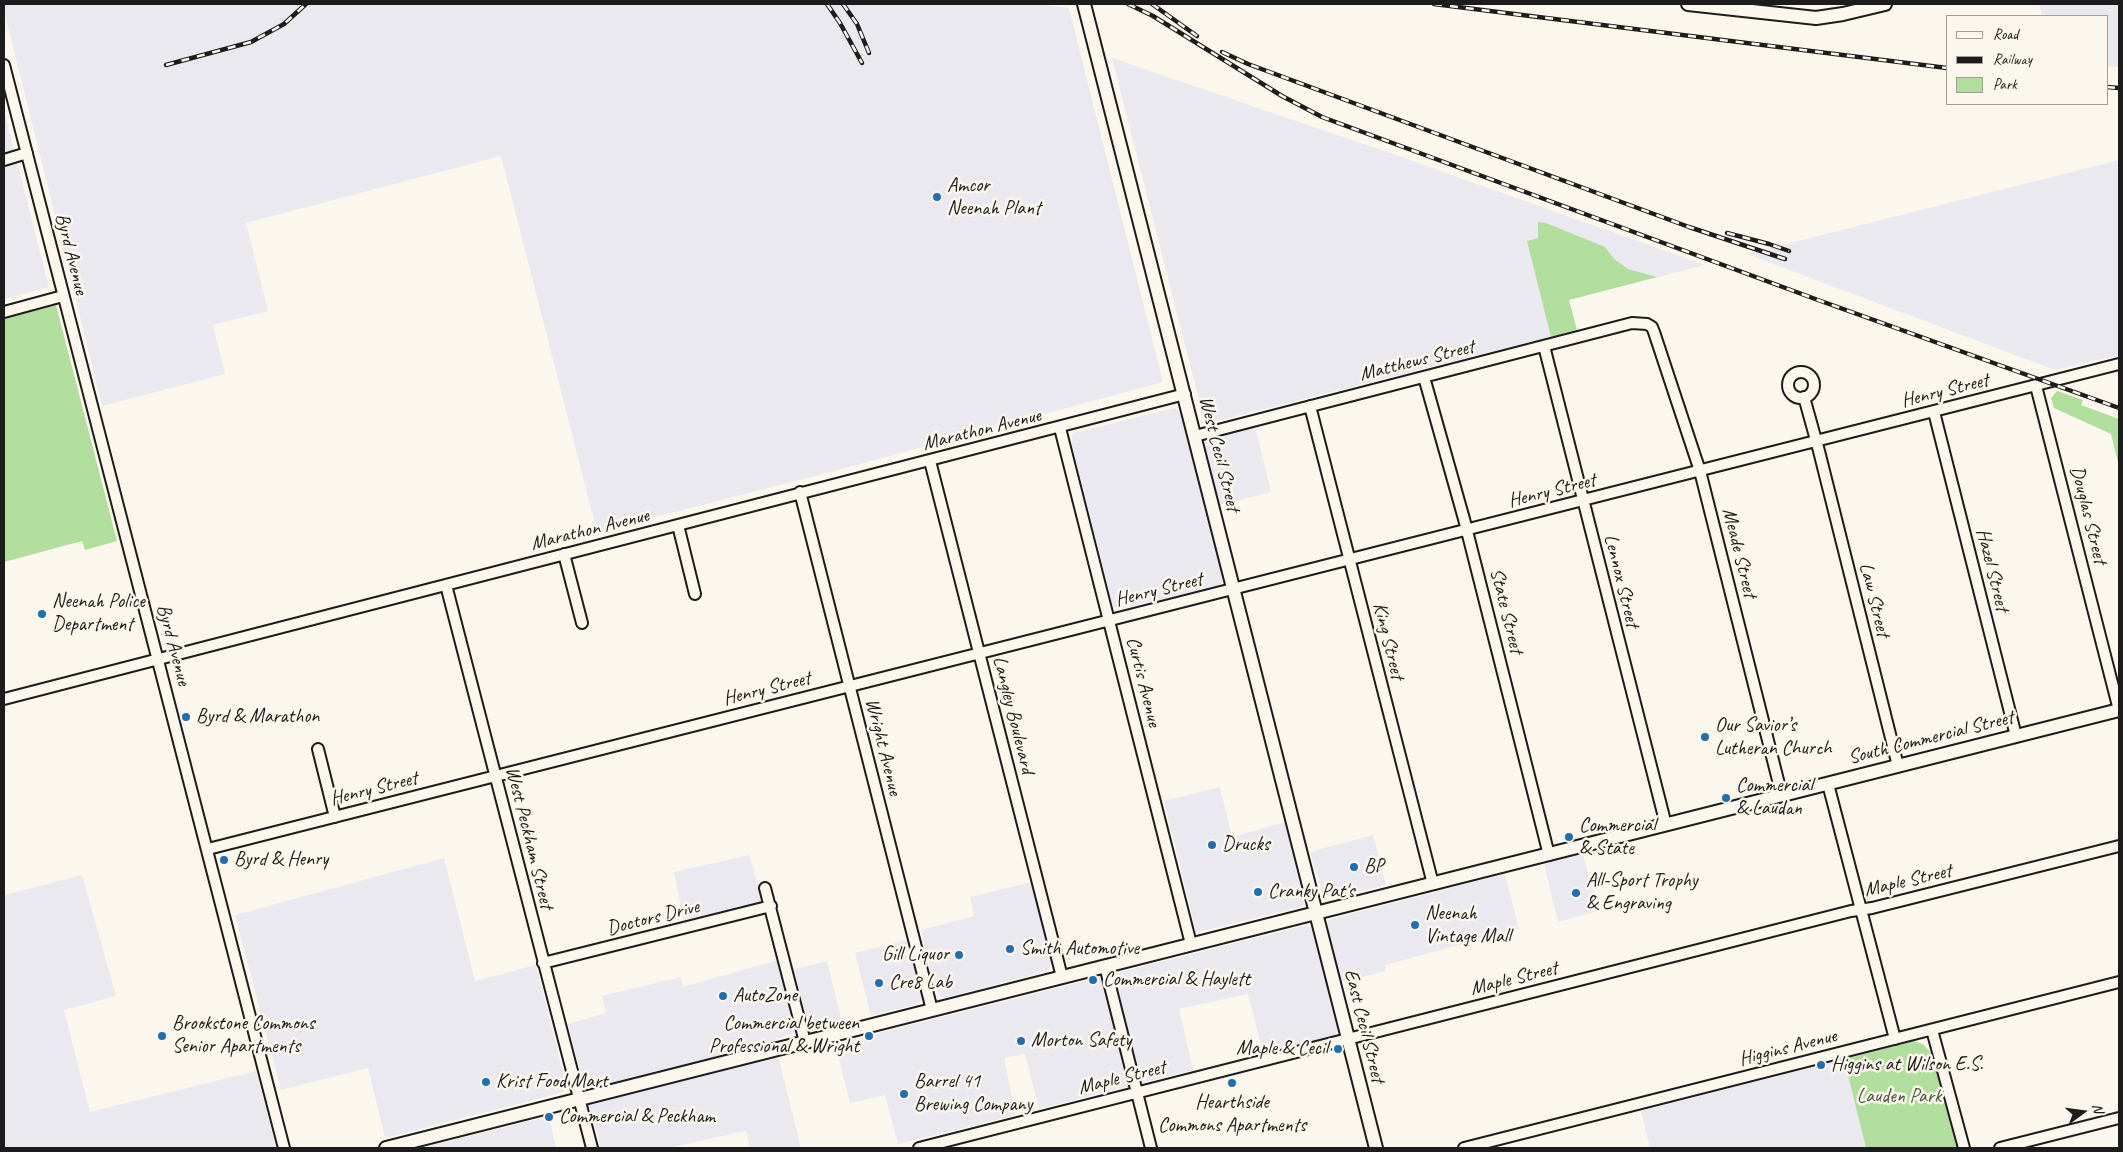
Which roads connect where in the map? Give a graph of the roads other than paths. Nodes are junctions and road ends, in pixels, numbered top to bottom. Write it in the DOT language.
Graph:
graph roads {
  1 [pos="1688,4"];
  2 [pos="1885,4"];
  3 [pos="1086,9"];
  4 [pos="1767,9"];
  5 [pos="4,65"];
  6 [pos="26,153"];
  7 [pos="4,160"];
  8 [pos="64,296"];
  9 [pos="4,312"];
  10 [pos="1647,324"];
  11 [pos="1544,346"];
  12 [pos="2119,364"];
  13 [pos="1424,377"];
  14 [pos="2036,386"];
  15 [pos="1185,394"];
  16 [pos="1804,397"];
  17 [pos="1310,406"];
  18 [pos="1934,412"];
  19 [pos="1060,428"];
  20 [pos="1195,436"];
  21 [pos="1816,442"];
  22 [pos="930,461"];
  23 [pos="1700,472"];
  24 [pos="800,492"];
  25 [pos="1583,501"];
  26 [pos="678,525"];
  27 [pos="1467,530"];
  28 [pos="564,554"];
  29 [pos="1350,560"];
  30 [pos="446,585"];
  31 [pos="1234,588"];
  32 [pos="696,594"];
  33 [pos="1110,620"];
  34 [pos="582,624"];
  35 [pos="980,654"];
  36 [pos="158,659"];
  37 [pos="850,686"];
  38 [pos="4,699"];
  39 [pos="2119,710"];
  40 [pos="2016,736"];
  41 [pos="318,749"];
  42 [pos="1898,766"];
  43 [pos="496,777"];
  44 [pos="1828,784"];
  45 [pos="1782,796"];
  46 [pos="335,817"];
  47 [pos="1666,825"];
  48 [pos="2119,846"];
  49 [pos="208,849"];
  50 [pos="1549,854"];
  51 [pos="1433,884"];
  52 [pos="765,888"];
  53 [pos="771,906"];
  54 [pos="1861,910"];
  55 [pos="1316,914"];
  56 [pos="1191,944"];
  57 [pos="543,963"];
  58 [pos="1105,966"];
  59 [pos="1062,977"];
  60 [pos="2119,982"];
  61 [pos="932,1010"];
  62 [pos="1932,1030"];
  63 [pos="1348,1039"];
  64 [pos="1895,1039"];
  65 [pos="805,1042"];
  66 [pos="1137,1092"];
  67 [pos="579,1100"];
  68 [pos="2119,1118"];
  69 [pos="284,1148"];
  70 [pos="386,1148"];
  71 [pos="592,1148"];
  72 [pos="919,1148"];
  73 [pos="1151,1148"];
  74 [pos="1376,1148"];
  75 [pos="1464,1148"];
  76 [pos="1964,1148"];
  77 [pos="2000,1148"];
  1 -- 4 [label="main road"];
  2 -- 4 [label="main road"];
  3 -- 15 [label="main road, West Cecil Street"];
  5 -- 6 [label="street, Byrd Avenue"];
  6 -- 7 [label="street"];
  6 -- 8 [label="street, Byrd Avenue"];
  8 -- 9 [label="street"];
  8 -- 36 [label="street, Byrd Avenue"];
  10 -- 11 [label="street, Matthews Street"];
  10 -- 23 [label="street, Meade Street"];
  11 -- 13 [label="street, Matthews Street"];
  11 -- 25 [label="street, Lennox Street"];
  12 -- 14 [label="street, Henry Street"];
  13 -- 17 [label="street, Matthews Street"];
  13 -- 27 [label="street, State Street"];
  14 -- 18 [label="street, Henry Street"];
  14 -- 39 [label="street, Douglas Street"];
  15 -- 19 [label="street, Marathon Avenue"];
  15 -- 20 [label="main road, West Cecil Street"];
  16 -- 21 [label="street, Law Street"];
  17 -- 20 [label="street, Matthews Street"];
  17 -- 29 [label="street, King Street"];
  18 -- 21 [label="street, Henry Street"];
  18 -- 40 [label="street, Hazel Street"];
  19 -- 22 [label="street, Marathon Avenue"];
  19 -- 33 [label="street, Curtis Avenue"];
  20 -- 31 [label="main road, West Cecil Street"];
  21 -- 23 [label="street, Henry Street"];
  21 -- 42 [label="street, Law Street"];
  22 -- 24 [label="street, Marathon Avenue"];
  22 -- 35 [label="street, Langley Boulevard"];
  23 -- 25 [label="street, Henry Street"];
  23 -- 45 [label="street, Meade Street"];
  24 -- 26 [label="street, Marathon Avenue"];
  24 -- 37 [label="street, Wright Avenue"];
  25 -- 27 [label="street, Henry Street"];
  25 -- 47 [label="street, Lennox Street"];
  26 -- 28 [label="street, Marathon Avenue"];
  26 -- 32 [label="street"];
  27 -- 29 [label="street, Henry Street"];
  27 -- 50 [label="street, State Street"];
  28 -- 30 [label="street, Marathon Avenue"];
  28 -- 34 [label="street"];
  29 -- 31 [label="street, Henry Street"];
  29 -- 51 [label="street, King Street"];
  30 -- 36 [label="street, Marathon Avenue"];
  30 -- 43 [label="street, West Peckham Street"];
  31 -- 33 [label="street, Henry Street"];
  31 -- 55 [label="main road, West Cecil Street"];
  33 -- 35 [label="street, Henry Street"];
  33 -- 56 [label="street, Curtis Avenue"];
  35 -- 37 [label="street, Henry Street"];
  35 -- 59 [label="street, Langley Boulevard"];
  36 -- 38 [label="street, Marathon Avenue"];
  36 -- 49 [label="street, Byrd Avenue"];
  37 -- 43 [label="street, Henry Street"];
  37 -- 61 [label="street, Wright Avenue"];
  39 -- 40 [label="main road, South Commercial Street"];
  40 -- 42 [label="main road, South Commercial Street"];
  41 -- 46 [label="street"];
  42 -- 44 [label="main road, South Commercial Street"];
  43 -- 46 [label="street, Henry Street"];
  43 -- 57 [label="street, West Peckham Street"];
  44 -- 45 [label="main road, South Commercial Street"];
  44 -- 54 [label="street"];
  45 -- 47 [label="main road, South Commercial Street"];
  46 -- 49 [label="street, Henry Street"];
  47 -- 50 [label="main road, South Commercial Street"];
  48 -- 54 [label="street, Maple Street"];
  49 -- 69 [label="street, Byrd Avenue"];
  50 -- 51 [label="main road, South Commercial Street"];
  51 -- 55 [label="main road, South Commercial Street"];
  52 -- 53 [label="street"];
  53 -- 57 [label="street, Doctors Drive"];
  53 -- 65 [label="street"];
  54 -- 63 [label="street, Maple Street"];
  54 -- 64 [label="street"];
  55 -- 56 [label="main road, South Commercial Street"];
  55 -- 63 [label="main road, East Cecil Street"];
  56 -- 58 [label="main road, South Commercial Street"];
  57 -- 67 [label="street, West Peckham Street"];
  58 -- 59 [label="main road, South Commercial Street"];
  58 -- 66 [label="street"];
  59 -- 61 [label="main road, South Commercial Street"];
  60 -- 62 [label="street, Higgins Avenue"];
  61 -- 65 [label="main road, South Commercial Street"];
  62 -- 64 [label="street, Higgins Avenue"];
  62 -- 76 [label="street"];
  63 -- 66 [label="street, Maple Street"];
  63 -- 74 [label="main road, East Cecil Street"];
  64 -- 75 [label="street, Higgins Avenue"];
  65 -- 67 [label="main road, South Commercial Street"];
  66 -- 72 [label="street, Maple Street"];
  66 -- 73 [label="street"];
  67 -- 70 [label="main road, South Commercial Street"];
  67 -- 71 [label="street, West Peckham Street"];
  68 -- 77 [label="street"];
}
